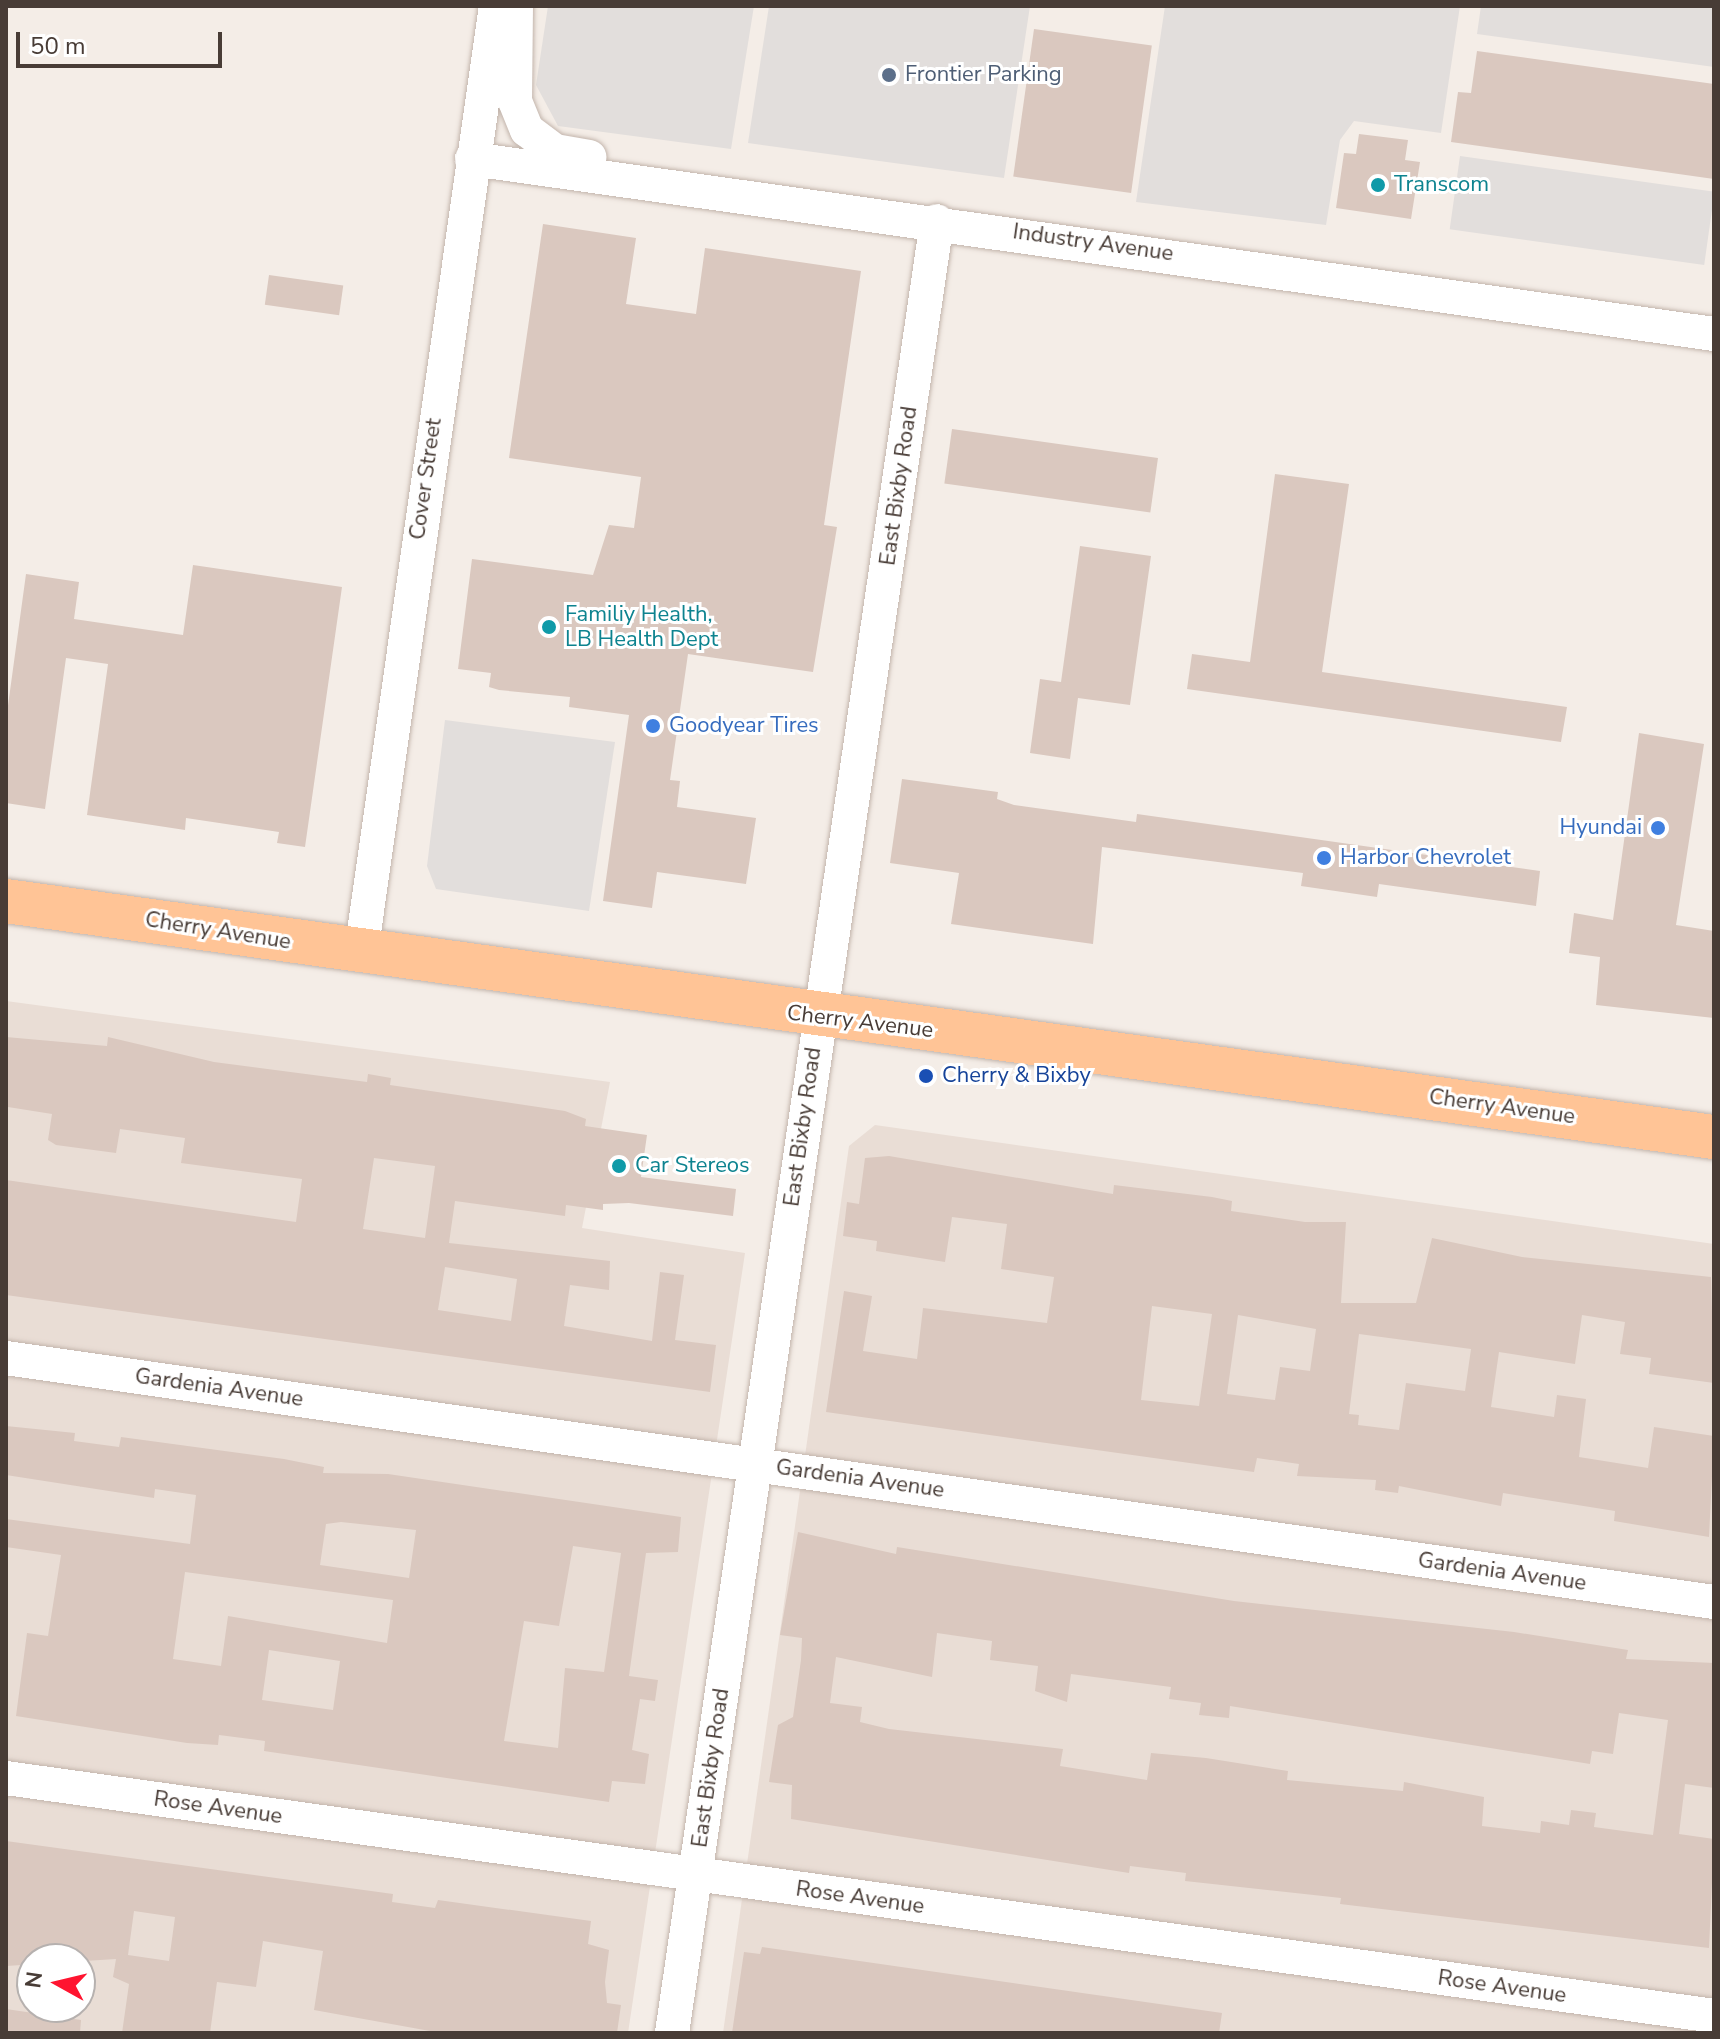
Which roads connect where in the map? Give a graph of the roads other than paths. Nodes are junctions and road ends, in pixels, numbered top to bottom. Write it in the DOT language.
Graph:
graph roads {
  1 [pos="496,6"];
  2 [pos="516,6"];
  3 [pos="472,159"];
  4 [pos="700,189"];
  5 [pos="937,221"];
  6 [pos="1714,334"];
  7 [pos="6,901"];
  8 [pos="361,953"];
  9 [pos="818,1018"];
  10 [pos="1714,1137"];
  11 [pos="6,1358"];
  12 [pos="754,1464"];
  13 [pos="1714,1602"];
  14 [pos="6,1778"];
  15 [pos="695,1876"];
  16 [pos="1714,2016"];
  17 [pos="672,2033"];
  1 -- 3 [label="street, Cover Street"];
  2 -- 4 [label="street"];
  3 -- 4 [label="street, Industry Avenue"];
  3 -- 8 [label="street, Cover Street"];
  4 -- 5 [label="street, Industry Avenue"];
  5 -- 6 [label="street, Industry Avenue"];
  5 -- 9 [label="street, East Bixby Road"];
  7 -- 8 [label="main road, Cherry Avenue"];
  8 -- 9 [label="main road, Cherry Avenue"];
  9 -- 10 [label="main road, Cherry Avenue"];
  9 -- 12 [label="street, East Bixby Road"];
  11 -- 12 [label="street, Gardenia Avenue"];
  12 -- 13 [label="street, Gardenia Avenue"];
  12 -- 15 [label="street, East Bixby Road"];
  14 -- 15 [label="street, Rose Avenue"];
  15 -- 16 [label="street, Rose Avenue"];
  15 -- 17 [label="street, East Bixby Road"];
}
